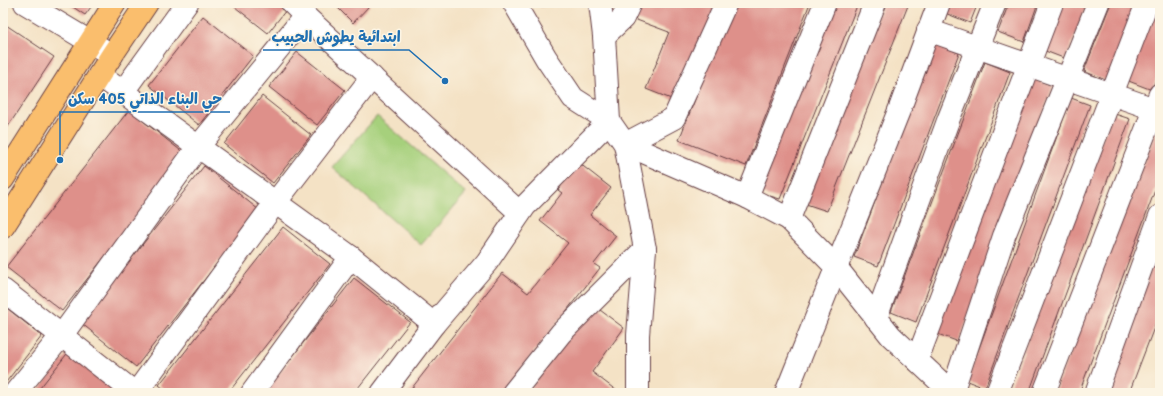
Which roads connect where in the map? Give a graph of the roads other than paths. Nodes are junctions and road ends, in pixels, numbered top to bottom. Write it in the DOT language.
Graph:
graph roads {
  1 [pos="25,3"];
  2 [pos="115,3"];
  3 [pos="147,3"];
  4 [pos="187,3"];
  5 [pos="600,3"];
  6 [pos="630,3"];
  7 [pos="726,3"];
  8 [pos="825,3"];
  9 [pos="875,3"];
  10 [pos="939,3"];
  11 [pos="995,3"];
  12 [pos="1052,3"];
  13 [pos="1098,3"];
  14 [pos="1147,3"];
  15 [pos="520,8"];
  16 [pos="299,10"];
  17 [pos="928,30"];
  18 [pos="604,36"];
  19 [pos="89,42"];
  20 [pos="977,47"];
  21 [pos="112,55"];
  22 [pos="1028,65"];
  23 [pos="99,75"];
  24 [pos="372,77"];
  25 [pos="1067,79"];
  26 [pos="122,93"];
  27 [pos="1112,94"];
  28 [pos="1158,105"];
  29 [pos="609,121"];
  30 [pos="625,144"];
  31 [pos="198,147"];
  32 [pos="3,179"];
  33 [pos="747,197"];
  34 [pos="275,203"];
  35 [pos="520,213"];
  36 [pos="1160,216"];
  37 [pos="789,218"];
  38 [pos="3,227"];
  39 [pos="645,249"];
  40 [pos="351,257"];
  41 [pos="836,267"];
  42 [pos="3,290"];
  43 [pos="876,318"];
  44 [pos="434,324"];
  45 [pos="62,335"];
  46 [pos="917,360"];
  47 [pos="15,393"];
  48 [pos="136,393"];
  49 [pos="252,393"];
  50 [pos="382,393"];
  51 [pos="513,393"];
  52 [pos="638,393"];
  53 [pos="786,393"];
  54 [pos="952,393"];
  55 [pos="997,393"];
  56 [pos="1044,393"];
  57 [pos="1096,393"];
  1 -- 19 [label="street"];
  2 -- 19 [label="main road"];
  3 -- 21 [label="main road"];
  4 -- 26 [label="street"];
  5 -- 18 [label="street"];
  6 -- 18 [label="street"];
  7 -- 30 [label="street"];
  8 -- 33 [label="street"];
  9 -- 37 [label="street"];
  10 -- 17 [label="street"];
  11 -- 20 [label="street"];
  12 -- 22 [label="street"];
  13 -- 25 [label="street"];
  14 -- 27 [label="street"];
  15 -- 29 [label="street"];
  16 -- 24 [label="street"];
  16 -- 31 [label="street"];
  17 -- 20 [label="street"];
  17 -- 41 [label="street"];
  18 -- 29 [label="street"];
  19 -- 21 [label="street"];
  19 -- 32 [label="main road"];
  20 -- 22 [label="street"];
  20 -- 43 [label="street"];
  21 -- 23 [label="main road"];
  22 -- 25 [label="street"];
  22 -- 46 [label="street"];
  23 -- 26 [label="street"];
  23 -- 38 [label="main road"];
  24 -- 34 [label="street"];
  24 -- 35 [label="street"];
  25 -- 27 [label="street"];
  25 -- 54 [label="street"];
  26 -- 31 [label="street"];
  27 -- 28 [label="street"];
  27 -- 55 [label="street"];
  28 -- 56 [label="street"];
  29 -- 30 [label="street"];
  29 -- 35 [label="street"];
  30 -- 33 [label="street"];
  30 -- 39 [label="street"];
  31 -- 34 [label="street"];
  31 -- 45 [label="street"];
  33 -- 37 [label="street"];
  34 -- 40 [label="street"];
  34 -- 48 [label="street"];
  35 -- 44 [label="street"];
  36 -- 57 [label="street"];
  37 -- 41 [label="street"];
  39 -- 51 [label="street"];
  39 -- 52 [label="street"];
  40 -- 44 [label="street"];
  40 -- 49 [label="street"];
  41 -- 43 [label="street"];
  41 -- 53 [label="street"];
  42 -- 45 [label="street"];
  43 -- 46 [label="street"];
  44 -- 50 [label="street"];
  45 -- 47 [label="street"];
  45 -- 48 [label="street"];
  46 -- 54 [label="street"];
}
